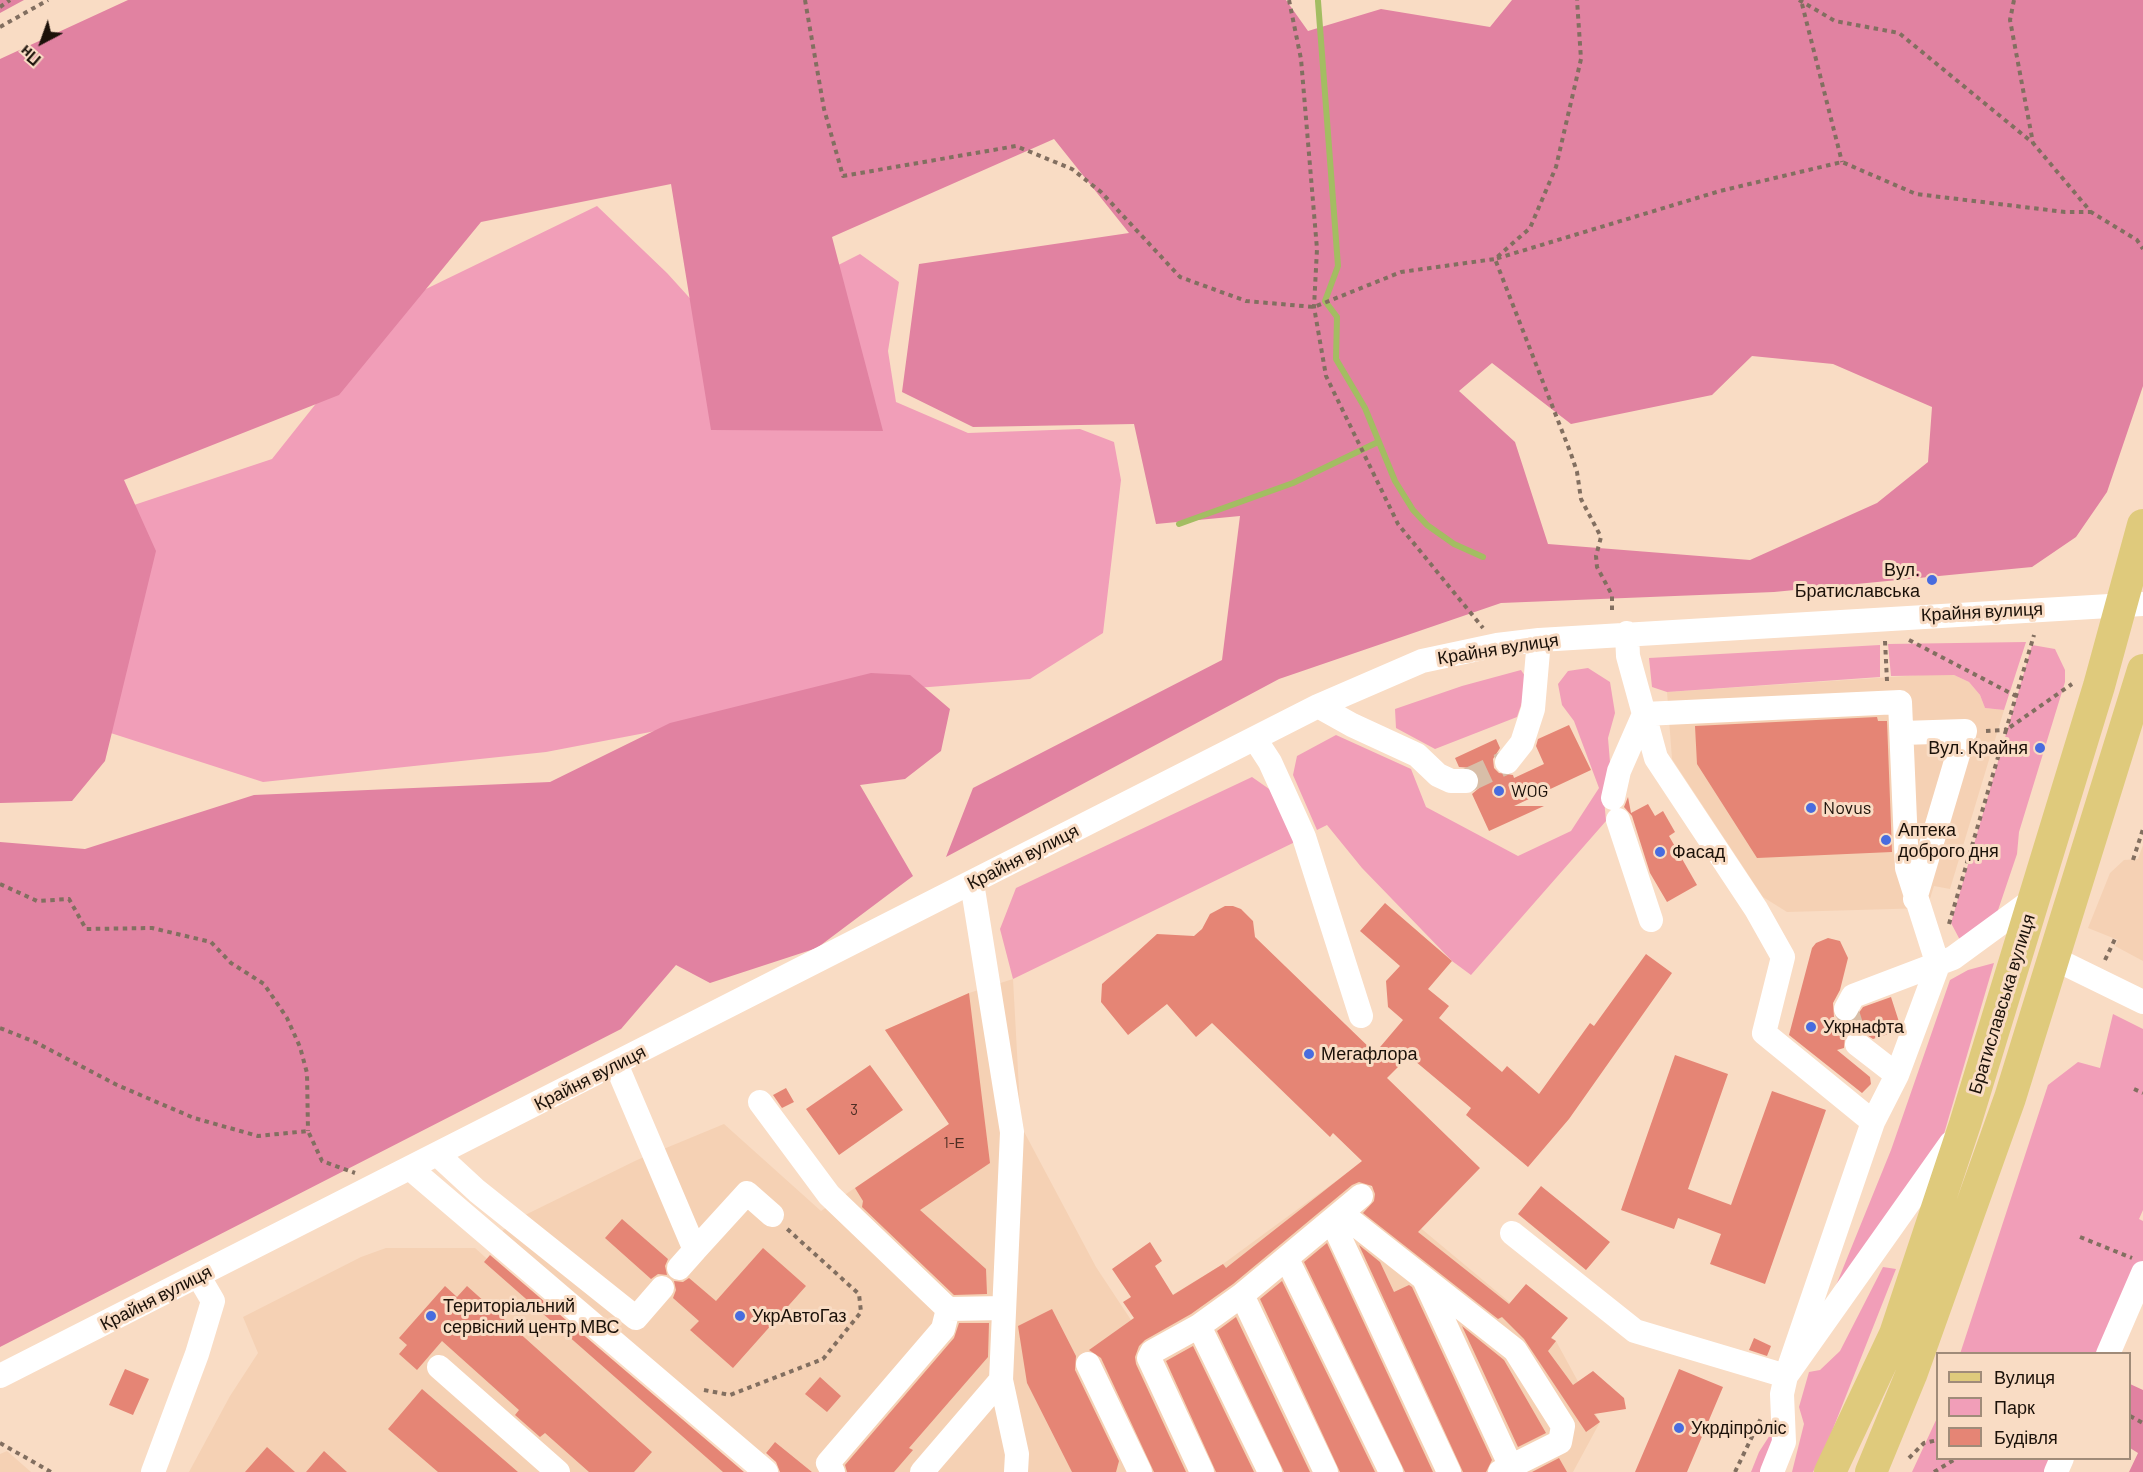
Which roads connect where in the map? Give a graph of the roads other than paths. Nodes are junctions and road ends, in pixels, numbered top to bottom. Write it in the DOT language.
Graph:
graph roads {
  1 [pos="2143,525"];
  2 [pos="2132,604"];
  3 [pos="1627,633"];
  4 [pos="1539,640"];
  5 [pos="2143,670"];
  6 [pos="1318,706"];
  7 [pos="1644,714"];
  8 [pos="1902,733"];
  9 [pos="1255,739"];
  10 [pos="1507,762"];
  11 [pos="1466,781"];
  12 [pos="972,884"];
  13 [pos="2035,898"];
  14 [pos="1915,899"];
  15 [pos="1651,920"];
  16 [pos="2053,958"];
  17 [pos="1938,965"];
  18 [pos="2143,1002"];
  19 [pos="1846,1009"];
  20 [pos="1361,1016"];
  21 [pos="1857,1044"];
  22 [pos="616,1064"];
  23 [pos="1897,1075"];
  24 [pos="760,1102"];
  25 [pos="1873,1122"];
  26 [pos="1965,1124"];
  27 [pos="438,1155"];
  28 [pos="411,1169"];
  29 [pos="1360,1196"];
  30 [pos="771,1215"];
  31 [pos="1337,1217"];
  32 [pos="1512,1233"];
  33 [pos="695,1250"];
  34 [pos="1287,1259"];
  35 [pos="679,1268"];
  36 [pos="2143,1273"];
  37 [pos="1423,1276"];
  38 [pos="199,1277"];
  39 [pos="662,1288"];
  40 [pos="1242,1295"];
  41 [pos="1004,1308"];
  42 [pos="948,1309"];
  43 [pos="1199,1326"];
  44 [pos="2108,1352"];
  45 [pos="1088,1364"];
  46 [pos="440,1367"];
  47 [pos="0,1376"];
  48 [pos="1786,1376"];
  49 [pos="1001,1380"];
  50 [pos="1011,1466"];
  51 [pos="1133,1466"];
  52 [pos="1505,1469"];
  53 [pos="153,1472"];
  54 [pos="558,1472"];
  55 [pos="766,1472"];
  56 [pos="833,1472"];
  57 [pos="922,1472"];
  58 [pos="1202,1472"];
  59 [pos="1270,1472"];
  60 [pos="1326,1472"];
  61 [pos="1391,1472"];
  62 [pos="1449,1472"];
  63 [pos="1772,1472"];
  64 [pos="1830,1472"];
  65 [pos="1871,1472"];
  1 -- 2 [label="main road, Братиславська вулиця"];
  2 -- 3 [label="street, Крайня вулиця"];
  2 -- 13 [label="main road, Братиславська вулиця"];
  3 -- 4 [label="street, Крайня вулиця"];
  3 -- 7 [label="street"];
  4 -- 6 [label="street, Крайня вулиця"];
  4 -- 10 [label="street"];
  5 -- 16 [label="main road, Братиславська вулиця"];
  6 -- 9 [label="street, Крайня вулиця"];
  6 -- 11 [label="street"];
  7 -- 8 [label="street"];
  7 -- 15 [label="street"];
  7 -- 25 [label="street"];
  8 -- 14 [label="street"];
  8 -- 14 [label="street"];
  9 -- 12 [label="street, Крайня вулиця"];
  9 -- 20 [label="street"];
  12 -- 22 [label="street, Крайня вулиця"];
  12 -- 41 [label="street"];
  13 -- 17 [label="street"];
  13 -- 26 [label="main road, Братиславська вулиця"];
  14 -- 17 [label="street"];
  16 -- 18 [label="street"];
  16 -- 65 [label="main road, Братиславська вулиця"];
  17 -- 19 [label="street"];
  17 -- 23 [label="street"];
  21 -- 23 [label="street"];
  22 -- 27 [label="street, Крайня вулиця"];
  22 -- 33 [label="street"];
  23 -- 25 [label="street"];
  24 -- 42 [label="street"];
  25 -- 48 [label="street"];
  26 -- 48 [label="street"];
  26 -- 64 [label="main road, Братиславська вулиця"];
  27 -- 28 [label="street, Крайня вулиця"];
  27 -- 39 [label="street"];
  28 -- 38 [label="street, Крайня вулиця"];
  28 -- 55 [label="street"];
  29 -- 31 [label="street"];
  30 -- 33 [label="street"];
  31 -- 34 [label="street"];
  31 -- 37 [label="street"];
  31 -- 62 [label="street"];
  32 -- 48 [label="street"];
  33 -- 35 [label="street"];
  34 -- 40 [label="street"];
  34 -- 61 [label="street"];
  36 -- 44 [label="street"];
  37 -- 52 [label="street"];
  37 -- 52 [label="street"];
  38 -- 47 [label="street, Крайня вулиця"];
  38 -- 53 [label="street"];
  40 -- 43 [label="street"];
  40 -- 60 [label="street"];
  41 -- 42 [label="street"];
  41 -- 49 [label="street"];
  42 -- 56 [label="street"];
  43 -- 58 [label="street"];
  43 -- 59 [label="street"];
  45 -- 51 [label="street"];
  46 -- 54 [label="street"];
  48 -- 63 [label="street"];
  49 -- 50 [label="street"];
  49 -- 57 [label="street"];
}
